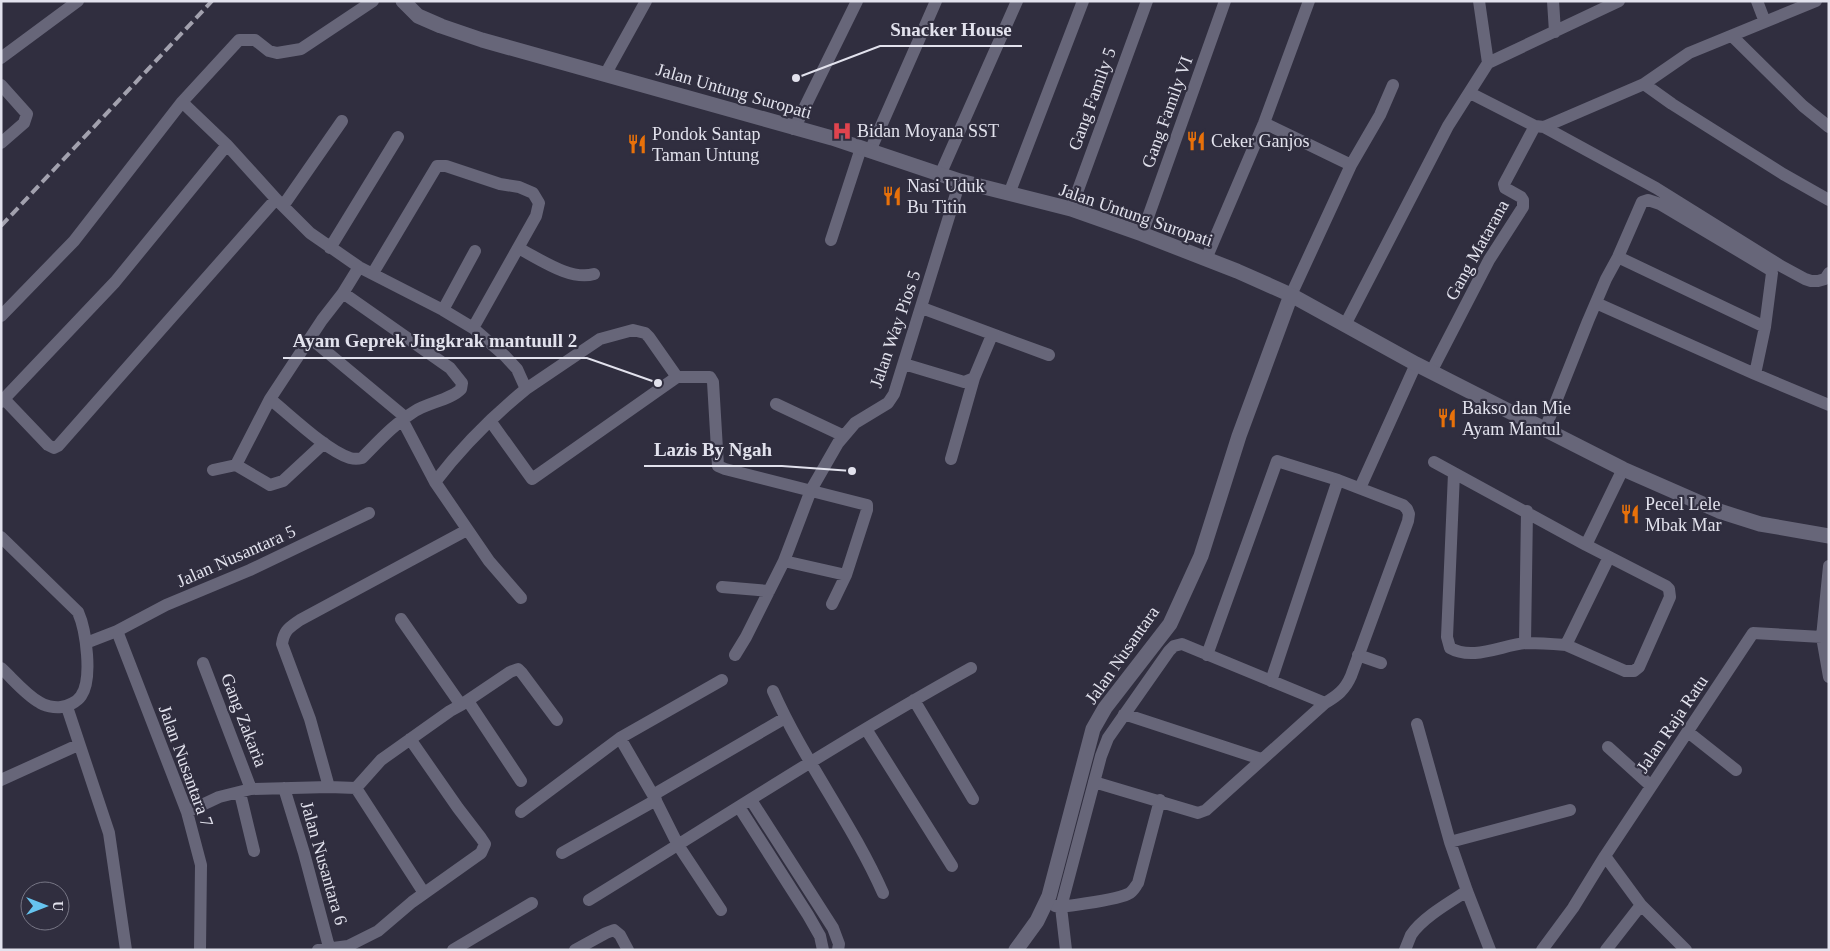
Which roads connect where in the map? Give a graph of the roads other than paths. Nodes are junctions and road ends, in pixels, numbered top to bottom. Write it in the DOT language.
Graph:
graph roads {
  1 [pos="78,1"];
  2 [pos="373,1"];
  3 [pos="403,1"];
  4 [pos="646,1"];
  5 [pos="857,1"];
  6 [pos="936,1"];
  7 [pos="1083,1"];
  8 [pos="1146,1"];
  9 [pos="1225,1"];
  10 [pos="1309,1"];
  11 [pos="1479,1"];
  12 [pos="1553,1"];
  13 [pos="1619,1"];
  14 [pos="1757,1"];
  15 [pos="1816,1"];
  16 [pos="1014,2"];
  17 [pos="1765,22"];
  18 [pos="1555,32"];
  19 [pos="1732,36"];
  20 [pos="1,58"];
  21 [pos="1488,63"];
  22 [pos="605,75"];
  23 [pos="1644,84"];
  24 [pos="1,85"];
  25 [pos="1393,85"];
  26 [pos="1470,92"];
  27 [pos="182,102"];
  28 [pos="342,121"];
  29 [pos="1264,123"];
  30 [pos="1539,126"];
  31 [pos="1829,127"];
  32 [pos="794,129"];
  33 [pos="398,137"];
  34 [pos="1,143"];
  35 [pos="227,145"];
  36 [pos="865,150"];
  37 [pos="1350,165"];
  38 [pos="940,175"];
  39 [pos="960,181"];
  40 [pos="1009,194"];
  41 [pos="1829,200"];
  42 [pos="280,203"];
  43 [pos="1071,209"];
  44 [pos="1142,234"];
  45 [pos="831,240"];
  46 [pos="330,248"];
  47 [pos="518,248"];
  48 [pos="475,251"];
  49 [pos="1618,257"];
  50 [pos="1206,259"];
  51 [pos="359,267"];
  52 [pos="1829,272"];
  53 [pos="373,273"];
  54 [pos="594,274"];
  55 [pos="343,293"];
  56 [pos="1291,295"];
  57 [pos="1596,303"];
  58 [pos="922,308"];
  59 [pos="443,310"];
  60 [pos="1,316"];
  61 [pos="1345,325"];
  62 [pos="1765,327"];
  63 [pos="473,328"];
  64 [pos="992,335"];
  65 [pos="310,338"];
  66 [pos="1049,355"];
  67 [pos="904,364"];
  68 [pos="1416,364"];
  69 [pos="1431,372"];
  70 [pos="1755,374"];
  71 [pos="677,378"];
  72 [pos="974,378"];
  73 [pos="526,389"];
  74 [pos="270,399"];
  75 [pos="3,400"];
  76 [pos="776,404"];
  77 [pos="1829,405"];
  78 [pos="405,421"];
  79 [pos="490,422"];
  80 [pos="1545,429"];
  81 [pos="844,436"];
  82 [pos="324,443"];
  83 [pos="951,459"];
  84 [pos="1434,462"];
  85 [pos="236,465"];
  86 [pos="1623,469"];
  87 [pos="213,470"];
  88 [pos="1454,473"];
  89 [pos="1338,480"];
  90 [pos="435,482"];
  91 [pos="1360,488"];
  92 [pos="811,490"];
  93 [pos="1527,511"];
  94 [pos="369,513"];
  95 [pos="467,530"];
  96 [pos="1829,536"];
  97 [pos="1,537"];
  98 [pos="1586,545"];
  99 [pos="1609,556"];
  100 [pos="784,561"];
  101 [pos="1829,566"];
  102 [pos="846,575"];
  103 [pos="722,587"];
  104 [pos="769,591"];
  105 [pos="521,598"];
  106 [pos="832,604"];
  107 [pos="401,618"];
  108 [pos="117,631"];
  109 [pos="1822,637"];
  110 [pos="86,643"];
  111 [pos="1525,643"];
  112 [pos="1566,645"];
  113 [pos="1207,655"];
  114 [pos="1358,655"];
  115 [pos="735,656"];
  116 [pos="203,663"];
  117 [pos="1381,663"];
  118 [pos="1,668"];
  119 [pos="971,668"];
  120 [pos="1829,677"];
  121 [pos="722,680"];
  122 [pos="1272,680"];
  123 [pos="773,691"];
  124 [pos="914,700"];
  125 [pos="465,703"];
  126 [pos="1325,703"];
  127 [pos="67,707"];
  128 [pos="1124,714"];
  129 [pos="785,718"];
  130 [pos="557,720"];
  131 [pos="1417,724"];
  132 [pos="866,730"];
  133 [pos="1688,732"];
  134 [pos="620,738"];
  135 [pos="410,739"];
  136 [pos="78,745"];
  137 [pos="1608,747"];
  138 [pos="1261,759"];
  139 [pos="810,763"];
  140 [pos="1736,770"];
  141 [pos="1,780"];
  142 [pos="521,782"];
  143 [pos="1094,782"];
  144 [pos="1651,786"];
  145 [pos="329,787"];
  146 [pos="284,788"];
  147 [pos="356,788"];
  148 [pos="246,791"];
  149 [pos="654,798"];
  150 [pos="973,799"];
  151 [pos="752,800"];
  152 [pos="1160,800"];
  153 [pos="739,807"];
  154 [pos="1570,810"];
  155 [pos="187,812"];
  156 [pos="521,812"];
  157 [pos="1450,842"];
  158 [pos="678,845"];
  159 [pos="254,851"];
  160 [pos="562,852"];
  161 [pos="1605,856"];
  162 [pos="952,866"];
  163 [pos="1467,891"];
  164 [pos="424,893"];
  165 [pos="883,893"];
  166 [pos="590,900"];
  167 [pos="532,903"];
  168 [pos="1045,904"];
  169 [pos="1641,905"];
  170 [pos="1061,907"];
  171 [pos="721,910"];
  172 [pos="348,948"];
  173 [pos="324,949"];
  174 [pos="126,950"];
  175 [pos="200,950"];
  176 [pos="453,950"];
  177 [pos="575,950"];
  178 [pos="628,950"];
  179 [pos="822,950"];
  180 [pos="838,950"];
  181 [pos="1016,950"];
  182 [pos="1066,950"];
  183 [pos="1405,950"];
  184 [pos="1490,950"];
  185 [pos="1542,950"];
  186 [pos="1606,950"];
  187 [pos="1686,950"];
  1 -- 20 [label="street"];
  2 -- 27 [label="street"];
  3 -- 22 [label="main road, Jalan Untung Suropati"];
  4 -- 22 [label="street"];
  5 -- 32 [label="street"];
  6 -- 36 [label="street"];
  7 -- 40 [label="street"];
  8 -- 43 [label="street, Gang Family 5"];
  9 -- 44 [label="street, Gang Family VI"];
  10 -- 29 [label="street"];
  11 -- 21 [label="street"];
  12 -- 18 [label="street"];
  13 -- 18 [label="street"];
  14 -- 17 [label="street"];
  15 -- 17 [label="street"];
  16 -- 38 [label="street"];
  17 -- 19 [label="street"];
  18 -- 21 [label="street"];
  19 -- 23 [label="street"];
  19 -- 31 [label="street"];
  21 -- 26 [label="street"];
  22 -- 32 [label="main road, Jalan Untung Suropati"];
  23 -- 30 [label="street"];
  23 -- 41 [label="street"];
  24 -- 34 [label="street"];
  25 -- 37 [label="street"];
  26 -- 30 [label="street"];
  26 -- 61 [label="street"];
  27 -- 35 [label="street"];
  27 -- 60 [label="street"];
  28 -- 42 [label="street"];
  29 -- 37 [label="street"];
  29 -- 50 [label="street"];
  30 -- 52 [label="street"];
  30 -- 69 [label="street, Gang Matarana"];
  32 -- 36 [label="main road, Jalan Untung Suropati"];
  33 -- 46 [label="street"];
  35 -- 42 [label="street"];
  35 -- 75 [label="street"];
  36 -- 38 [label="main road, Jalan Untung Suropati"];
  36 -- 45 [label="street"];
  37 -- 56 [label="street"];
  38 -- 39 [label="main road, Jalan Untung Suropati"];
  39 -- 40 [label="main road, Jalan Untung Suropati"];
  39 -- 58 [label="street, Jalan Way Pios 5"];
  40 -- 43 [label="main road, Jalan Untung Suropati"];
  42 -- 46 [label="street"];
  42 -- 75 [label="street"];
  43 -- 44 [label="main road, Jalan Untung Suropati"];
  44 -- 50 [label="main road, Jalan Untung Suropati"];
  46 -- 51 [label="street"];
  47 -- 53 [label="street"];
  47 -- 54 [label="street"];
  47 -- 63 [label="street"];
  48 -- 59 [label="street"];
  49 -- 57 [label="street"];
  49 -- 62 [label="street"];
  49 -- 62 [label="street"];
  50 -- 56 [label="main road, Jalan Untung Suropati"];
  51 -- 53 [label="street"];
  51 -- 55 [label="street"];
  53 -- 59 [label="street"];
  55 -- 65 [label="street"];
  55 -- 78 [label="street"];
  56 -- 61 [label="main road, Jalan Untung Suropati"];
  56 -- 168 [label="main road, Jalan Nusantara"];
  57 -- 70 [label="street"];
  57 -- 80 [label="street"];
  58 -- 64 [label="street"];
  58 -- 67 [label="street, Jalan Way Pios 5"];
  59 -- 63 [label="street"];
  61 -- 68 [label="main road, Jalan Untung Suropati"];
  62 -- 70 [label="street"];
  63 -- 73 [label="street"];
  64 -- 66 [label="street"];
  64 -- 72 [label="street"];
  65 -- 74 [label="street"];
  65 -- 78 [label="street"];
  67 -- 72 [label="street"];
  67 -- 81 [label="street, Jalan Way Pios 5"];
  68 -- 69 [label="main road, Jalan Untung Suropati"];
  68 -- 91 [label="street"];
  69 -- 80 [label="main road, Jalan Untung Suropati"];
  70 -- 77 [label="street"];
  71 -- 73 [label="street"];
  71 -- 79 [label="street"];
  71 -- 92 [label="street"];
  72 -- 83 [label="street"];
  73 -- 79 [label="street"];
  74 -- 82 [label="street"];
  74 -- 85 [label="street"];
  76 -- 81 [label="street"];
  78 -- 82 [label="street"];
  78 -- 90 [label="street"];
  79 -- 90 [label="street"];
  80 -- 86 [label="main road, Jalan Untung Suropati"];
  81 -- 92 [label="street, Jalan Way Pios 5"];
  82 -- 85 [label="street"];
  84 -- 88 [label="street"];
  85 -- 87 [label="street"];
  86 -- 96 [label="main road, Jalan Untung Suropati"];
  86 -- 98 [label="street"];
  88 -- 93 [label="street"];
  88 -- 111 [label="street"];
  89 -- 91 [label="street"];
  89 -- 113 [label="street"];
  89 -- 122 [label="street"];
  90 -- 95 [label="street"];
  91 -- 114 [label="street"];
  92 -- 100 [label="street, Jalan Way Pios 5"];
  92 -- 102 [label="street"];
  93 -- 98 [label="street"];
  93 -- 111 [label="street"];
  94 -- 108 [label="street, Jalan Nusantara 5"];
  95 -- 105 [label="street"];
  95 -- 145 [label="street"];
  97 -- 110 [label="street"];
  98 -- 99 [label="street"];
  99 -- 112 [label="street"];
  99 -- 112 [label="street"];
  100 -- 102 [label="street"];
  100 -- 104 [label="street, Jalan Way Pios 5"];
  101 -- 109 [label="street"];
  102 -- 106 [label="street"];
  103 -- 104 [label="street"];
  104 -- 115 [label="street, Jalan Way Pios 5"];
  107 -- 125 [label="street"];
  108 -- 110 [label="street"];
  108 -- 155 [label="street, Jalan Nusantara 7"];
  109 -- 120 [label="street"];
  109 -- 133 [label="street, Jalan Raja Ratu"];
  110 -- 127 [label="street"];
  111 -- 112 [label="street"];
  113 -- 122 [label="street"];
  113 -- 128 [label="street"];
  114 -- 117 [label="street"];
  114 -- 126 [label="street"];
  116 -- 148 [label="street, Gang Zakaria"];
  118 -- 127 [label="street"];
  119 -- 124 [label="street"];
  121 -- 134 [label="street"];
  122 -- 126 [label="street"];
  123 -- 129 [label="street"];
  124 -- 132 [label="street"];
  124 -- 150 [label="street"];
  125 -- 130 [label="street"];
  125 -- 135 [label="street"];
  125 -- 142 [label="street"];
  126 -- 138 [label="street"];
  127 -- 136 [label="street"];
  128 -- 138 [label="street"];
  128 -- 143 [label="street"];
  129 -- 139 [label="street"];
  129 -- 149 [label="street"];
  131 -- 157 [label="street"];
  132 -- 139 [label="street"];
  132 -- 162 [label="street"];
  133 -- 140 [label="street"];
  133 -- 144 [label="street, Jalan Raja Ratu"];
  134 -- 149 [label="street"];
  134 -- 156 [label="street"];
  135 -- 147 [label="street"];
  135 -- 164 [label="street"];
  136 -- 141 [label="street"];
  136 -- 174 [label="street"];
  137 -- 144 [label="street"];
  138 -- 152 [label="street"];
  139 -- 151 [label="street"];
  139 -- 165 [label="street"];
  143 -- 152 [label="street"];
  143 -- 170 [label="street"];
  144 -- 161 [label="street, Jalan Raja Ratu"];
  145 -- 146 [label="street"];
  145 -- 147 [label="street"];
  146 -- 148 [label="street"];
  146 -- 173 [label="street, Jalan Nusantara 6"];
  147 -- 164 [label="street"];
  148 -- 155 [label="street"];
  148 -- 159 [label="street, Gang Zakaria"];
  149 -- 158 [label="street"];
  149 -- 160 [label="street"];
  151 -- 153 [label="street"];
  151 -- 180 [label="street"];
  152 -- 170 [label="street"];
  153 -- 158 [label="street"];
  153 -- 179 [label="street"];
  154 -- 157 [label="street"];
  155 -- 175 [label="street, Jalan Nusantara 7"];
  157 -- 163 [label="street"];
  158 -- 166 [label="street"];
  158 -- 171 [label="street"];
  161 -- 169 [label="street"];
  161 -- 185 [label="street, Jalan Raja Ratu"];
  163 -- 183 [label="street"];
  163 -- 184 [label="street"];
  164 -- 172 [label="street"];
  167 -- 176 [label="street"];
  168 -- 170 [label="street"];
  168 -- 181 [label="main road, Jalan Nusantara"];
  169 -- 186 [label="street"];
  169 -- 187 [label="street"];
  170 -- 182 [label="street"];
  172 -- 173 [label="street"];
  177 -- 178 [label="street"];
}
